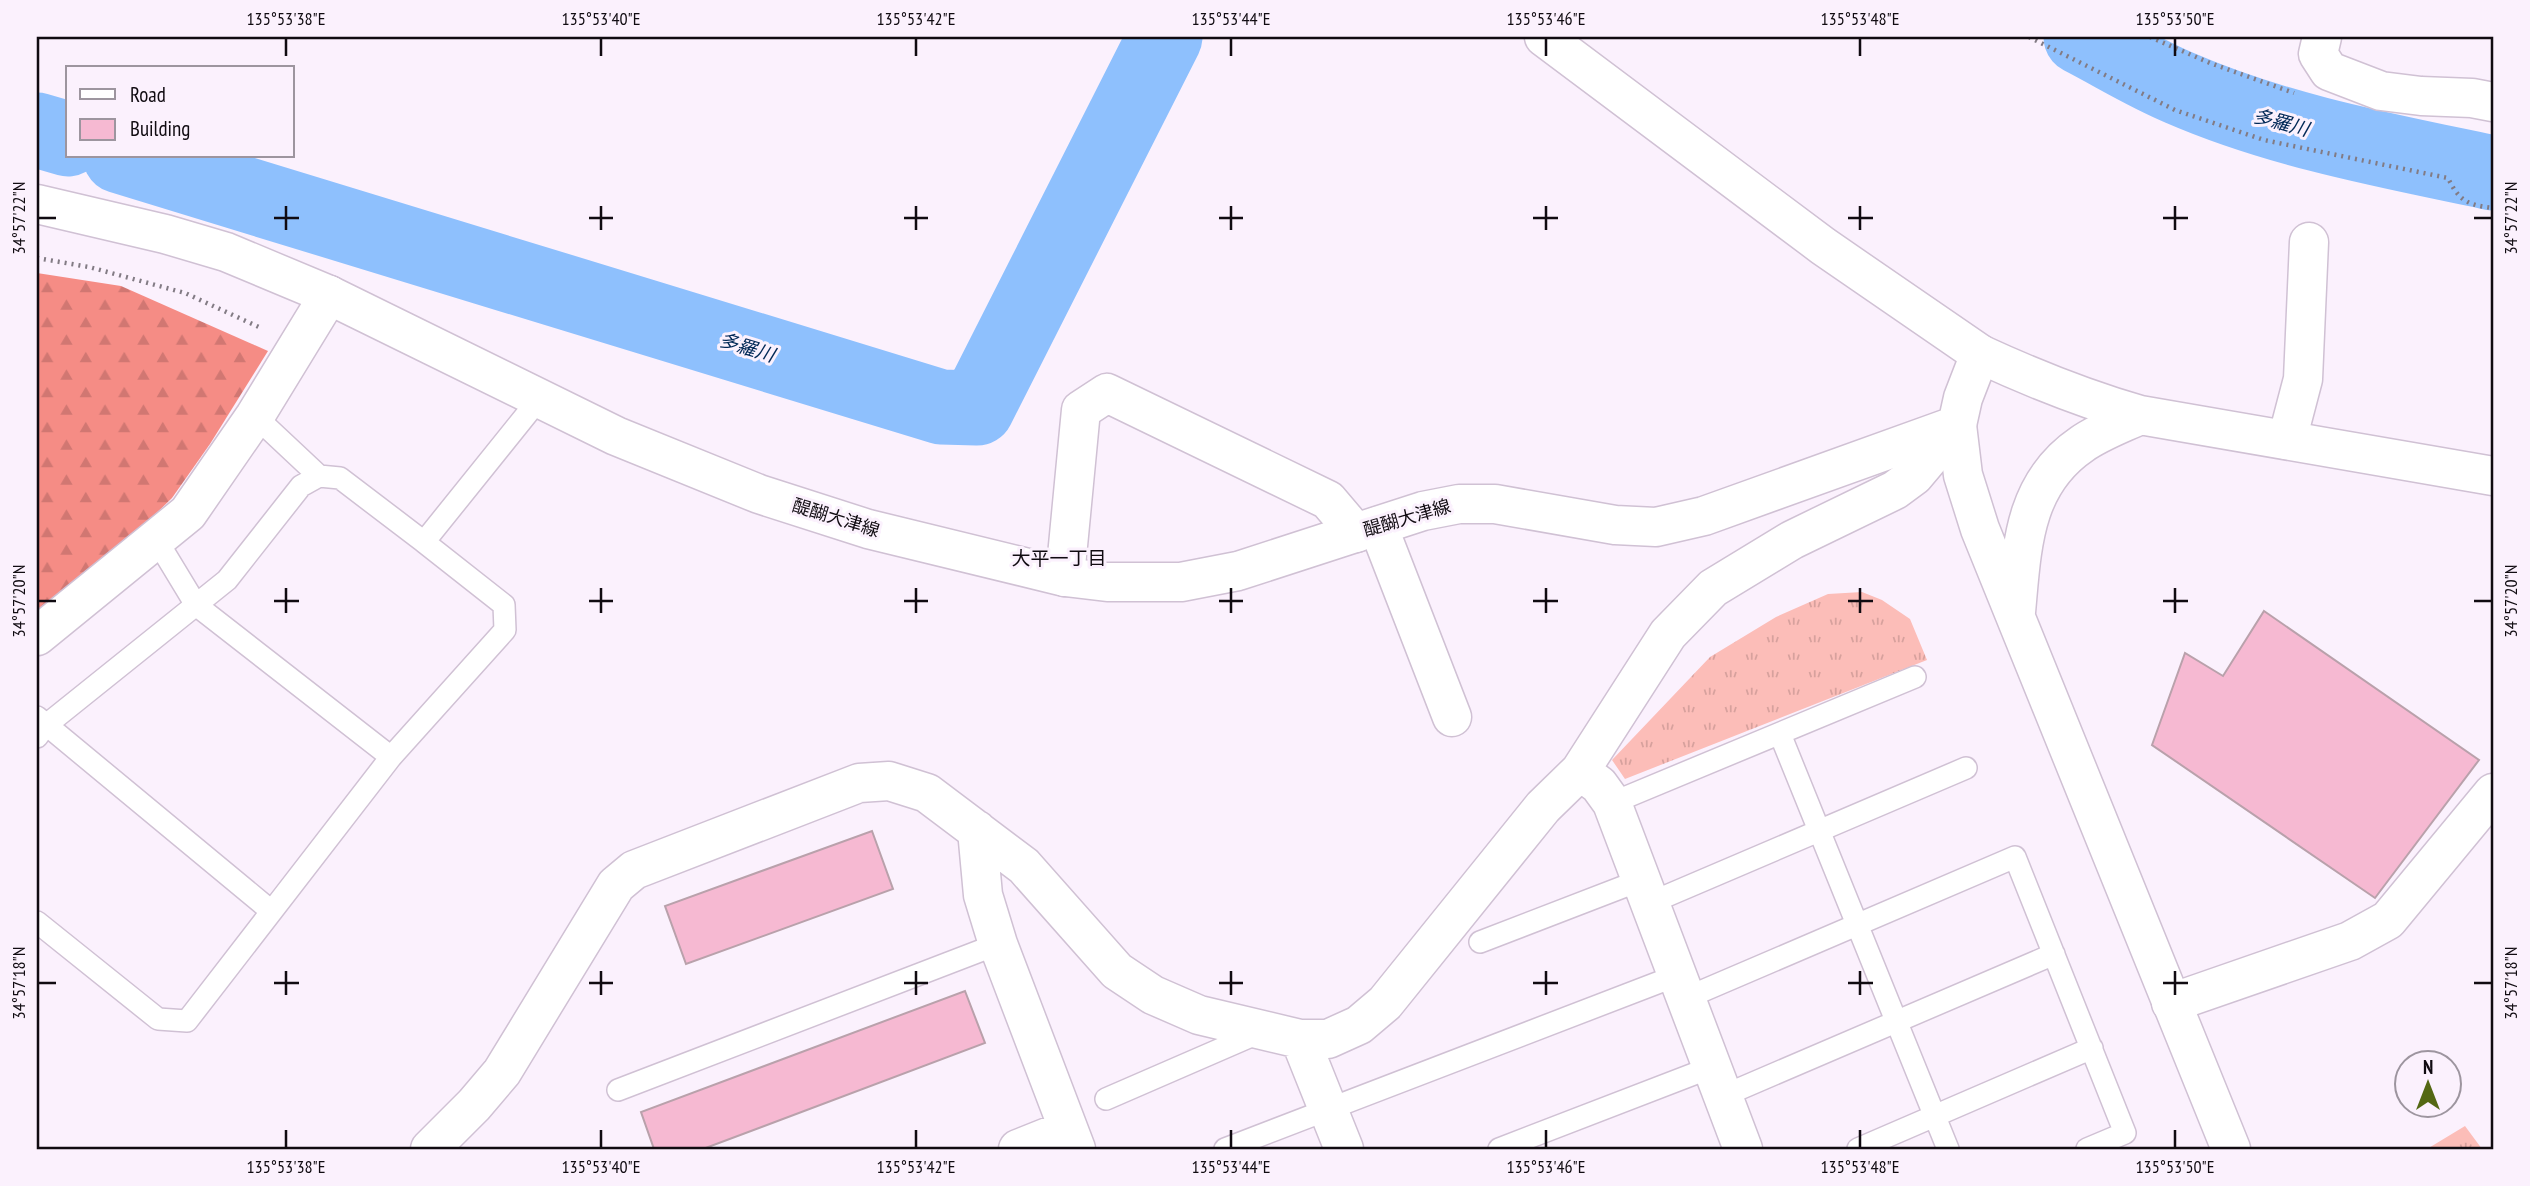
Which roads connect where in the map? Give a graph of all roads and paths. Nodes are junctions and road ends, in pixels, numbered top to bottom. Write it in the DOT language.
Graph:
graph roads {
  1 [pos="1544,37"];
  2 [pos="2029,37"];
  3 [pos="2322,37"];
  4 [pos="2493,102"];
  5 [pos="37,204"];
  6 [pos="2493,208"];
  7 [pos="2309,242"];
  8 [pos="37,258"];
  9 [pos="329,295"];
  10 [pos="297,344"];
  11 [pos="1980,354"];
  12 [pos="539,399"];
  13 [pos="2140,415"];
  14 [pos="255,416"];
  15 [pos="1957,425"];
  16 [pos="2287,440"];
  17 [pos="319,476"];
  18 [pos="2493,476"];
  19 [pos="1367,529"];
  20 [pos="156,539"];
  21 [pos="424,542"];
  22 [pos="1065,577"];
  23 [pos="196,605"];
  24 [pos="2015,618"];
  25 [pos="37,636"];
  26 [pos="1915,677"];
  27 [pos="1452,716"];
  28 [pos="40,727"];
  29 [pos="1780,734"];
  30 [pos="391,757"];
  31 [pos="1966,768"];
  32 [pos="1580,771"];
  33 [pos="2493,793"];
  34 [pos="1612,803"];
  35 [pos="976,830"];
  36 [pos="1819,831"];
  37 [pos="1646,892"];
  38 [pos="271,910"];
  39 [pos="37,922"];
  40 [pos="1857,925"];
  41 [pos="1480,942"];
  42 [pos="998,944"];
  43 [pos="2054,954"];
  44 [pos="1682,987"];
  45 [pos="2171,1003"];
  46 [pos="1896,1022"];
  47 [pos="1263,1030"];
  48 [pos="1300,1039"];
  49 [pos="2092,1048"];
  50 [pos="1718,1082"];
  51 [pos="618,1090"];
  52 [pos="1106,1099"];
  53 [pos="1328,1110"];
  54 [pos="1934,1116"];
  55 [pos="1072,1139"];
  56 [pos="430,1149"];
  57 [pos="1018,1149"];
  58 [pos="1225,1149"];
  59 [pos="1344,1149"];
  60 [pos="1499,1149"];
  61 [pos="1743,1149"];
  62 [pos="1858,1149"];
  63 [pos="1948,1149"];
  64 [pos="2087,1149"];
  65 [pos="2231,1149"];
  1 -- 11 [label="street"];
  2 -- 6 [label="path"];
  3 -- 4 [label="street"];
  5 -- 9 [label="street, 醍醐大津線"];
  7 -- 16 [label="street"];
  8 -- 10 [label="path"];
  9 -- 10 [label="street"];
  9 -- 12 [label="street, 醍醐大津線"];
  10 -- 14 [label="street"];
  11 -- 13 [label="street"];
  11 -- 15 [label="street"];
  12 -- 21 [label="lane"];
  12 -- 22 [label="street, 醍醐大津線"];
  13 -- 16 [label="street"];
  13 -- 24 [label="street"];
  14 -- 17 [label="lane"];
  14 -- 20 [label="street"];
  15 -- 19 [label="street, 醍醐大津線"];
  15 -- 24 [label="street"];
  15 -- 32 [label="street"];
  16 -- 18 [label="street"];
  17 -- 21 [label="lane"];
  17 -- 23 [label="lane"];
  19 -- 22 [label="street, 醍醐大津線"];
  19 -- 22 [label="street"];
  19 -- 27 [label="street"];
  20 -- 23 [label="lane"];
  20 -- 25 [label="street"];
  21 -- 30 [label="lane"];
  23 -- 28 [label="lane"];
  23 -- 30 [label="lane"];
  24 -- 45 [label="street"];
  26 -- 29 [label="lane"];
  28 -- 38 [label="lane"];
  29 -- 34 [label="lane"];
  29 -- 36 [label="lane"];
  30 -- 38 [label="lane"];
  31 -- 36 [label="lane"];
  32 -- 34 [label="street"];
  32 -- 48 [label="street"];
  33 -- 45 [label="street"];
  34 -- 37 [label="street"];
  35 -- 42 [label="street"];
  35 -- 47 [label="street"];
  35 -- 56 [label="street"];
  36 -- 37 [label="lane"];
  36 -- 40 [label="lane"];
  37 -- 41 [label="lane"];
  37 -- 44 [label="street"];
  38 -- 39 [label="lane"];
  40 -- 43 [label="lane"];
  40 -- 44 [label="lane"];
  40 -- 46 [label="lane"];
  42 -- 51 [label="lane"];
  42 -- 55 [label="street"];
  43 -- 46 [label="lane"];
  43 -- 49 [label="lane"];
  44 -- 50 [label="street"];
  44 -- 53 [label="lane"];
  45 -- 65 [label="street"];
  46 -- 50 [label="lane"];
  46 -- 54 [label="lane"];
  47 -- 48 [label="street"];
  47 -- 52 [label="lane"];
  48 -- 53 [label="street"];
  49 -- 54 [label="lane"];
  49 -- 64 [label="lane"];
  50 -- 60 [label="lane"];
  50 -- 61 [label="street"];
  53 -- 58 [label="lane"];
  53 -- 59 [label="street"];
  54 -- 62 [label="lane"];
  54 -- 63 [label="lane"];
  55 -- 57 [label="street"];
}
